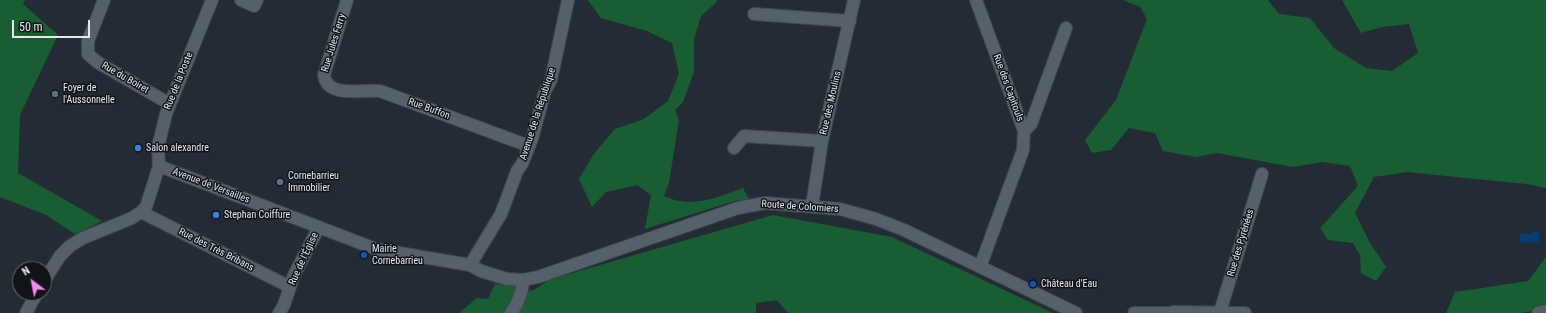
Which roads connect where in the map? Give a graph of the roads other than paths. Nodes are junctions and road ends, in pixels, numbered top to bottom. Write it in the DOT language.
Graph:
graph roads {
  1 [pos="104,0"];
  2 [pos="212,0"];
  3 [pos="241,0"];
  4 [pos="257,0"];
  5 [pos="347,0"];
  6 [pos="568,0"];
  7 [pos="854,0"];
  8 [pos="976,0"];
  9 [pos="754,14"];
  10 [pos="850,21"];
  11 [pos="1066,28"];
  12 [pos="328,84"];
  13 [pos="170,104"];
  14 [pos="1024,131"];
  15 [pos="822,141"];
  16 [pos="529,146"];
  17 [pos="734,148"];
  18 [pos="159,166"];
  19 [pos="1262,174"];
  20 [pos="812,206"];
  21 [pos="142,212"];
  22 [pos="319,227"];
  23 [pos="470,265"];
  24 [pos="980,267"];
  25 [pos="52,268"];
  26 [pos="523,280"];
  27 [pos="290,287"];
  28 [pos="33,301"];
  29 [pos="1546,311"];
  30 [pos="1220,312"];
  31 [pos="26,313"];
  32 [pos="279,313"];
  33 [pos="511,313"];
  34 [pos="1076,313"];
  35 [pos="1134,313"];
  36 [pos="1174,313"];
  37 [pos="1245,313"];
  38 [pos="1538,313"];
  1 -- 13 [label="street, Rue du Boiret"];
  2 -- 13 [label="street, Rue de la Poste"];
  3 -- 4 [label="street"];
  5 -- 12 [label="street, Rue Jules Ferry"];
  6 -- 16 [label="street, Avenue de la République"];
  7 -- 10 [label="street, Rue des Moulins"];
  8 -- 14 [label="street, Rue des Capitouls"];
  9 -- 10 [label="street"];
  10 -- 15 [label="street, Rue des Moulins"];
  11 -- 14 [label="street"];
  12 -- 16 [label="street, Rue Buffon"];
  13 -- 18 [label="street, Rue de la Poste"];
  14 -- 24 [label="street, Rue des Capitouls"];
  15 -- 17 [label="street"];
  15 -- 20 [label="street, Rue des Moulins"];
  16 -- 23 [label="street, Avenue de la République"];
  18 -- 21 [label="street, Rue de la Poste"];
  18 -- 22 [label="street, Avenue de Versailles"];
  19 -- 30 [label="street, Rue des Pyrénées"];
  20 -- 24 [label="street, Route de Colomiers"];
  20 -- 26 [label="street, Route de Colomiers"];
  21 -- 25 [label="street"];
  21 -- 27 [label="street, Rue des Très Bribans"];
  22 -- 23 [label="street, Avenue de Versailles"];
  22 -- 27 [label="street, Rue de l'Église"];
  23 -- 26 [label="street, Route de Colomiers"];
  24 -- 34 [label="street, Route de Colomiers"];
  26 -- 33 [label="street"];
  27 -- 32 [label="street, Rue de l'Église"];
  28 -- 31 [label="street"];
  29 -- 38 [label="street"];
  30 -- 36 [label="street"];
  30 -- 37 [label="street"];
  35 -- 36 [label="street"];
}
